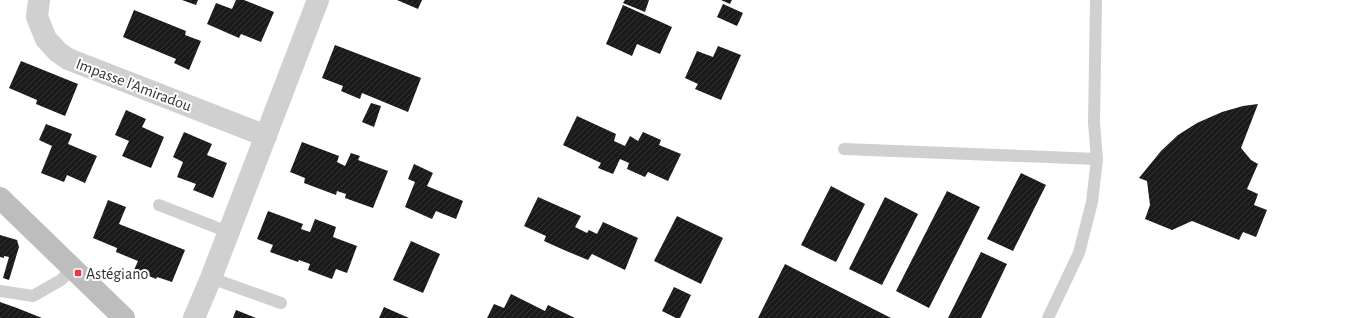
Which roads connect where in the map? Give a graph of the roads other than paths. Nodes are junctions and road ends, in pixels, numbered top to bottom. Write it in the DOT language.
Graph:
graph roads {
  1 [pos="39,0"];
  2 [pos="318,0"];
  3 [pos="1096,0"];
  4 [pos="266,136"];
  5 [pos="844,149"];
  6 [pos="1096,159"];
  7 [pos="0,198"];
  8 [pos="159,205"];
  9 [pos="228,232"];
  10 [pos="72,269"];
  11 [pos="210,278"];
  12 [pos="0,291"];
  13 [pos="281,303"];
  14 [pos="124,318"];
  15 [pos="194,318"];
  16 [pos="1048,318"];
  1 -- 4 [label="street, Impasse l'Amiradou"];
  2 -- 4 [label="street"];
  3 -- 6 [label="lane"];
  4 -- 9 [label="street"];
  5 -- 6 [label="lane"];
  6 -- 16 [label="lane"];
  7 -- 10 [label="main road"];
  8 -- 9 [label="lane"];
  9 -- 11 [label="street"];
  10 -- 12 [label="lane"];
  10 -- 14 [label="main road"];
  11 -- 13 [label="lane"];
  11 -- 15 [label="street"];
}
